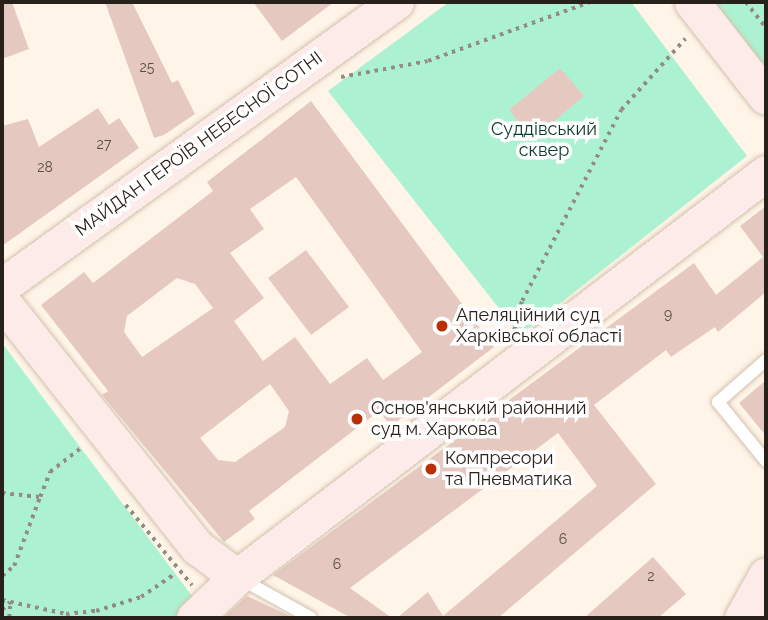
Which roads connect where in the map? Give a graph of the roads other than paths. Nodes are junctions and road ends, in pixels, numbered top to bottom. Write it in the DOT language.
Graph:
graph roads {
  1 [pos="396,2"];
  2 [pos="692,2"];
  3 [pos="766,97"];
  4 [pos="766,173"];
  5 [pos="2,286"];
  6 [pos="2,302"];
  7 [pos="766,360"];
  8 [pos="766,461"];
  9 [pos="766,575"];
  10 [pos="237,577"];
  11 [pos="194,618"];
  12 [pos="311,618"];
  13 [pos="742,618"];
  1 -- 5 [label="main road, МАЙДАН ГЕРОЇВ НЕБЕСНОЇ СОТНІ"];
  2 -- 3 [label="main road"];
  4 -- 10 [label="main road"];
  6 -- 10 [label="main road"];
  7 -- 8 [label="lane"];
  9 -- 13 [label="main road"];
  10 -- 11 [label="main road"];
  10 -- 12 [label="lane"];
}
